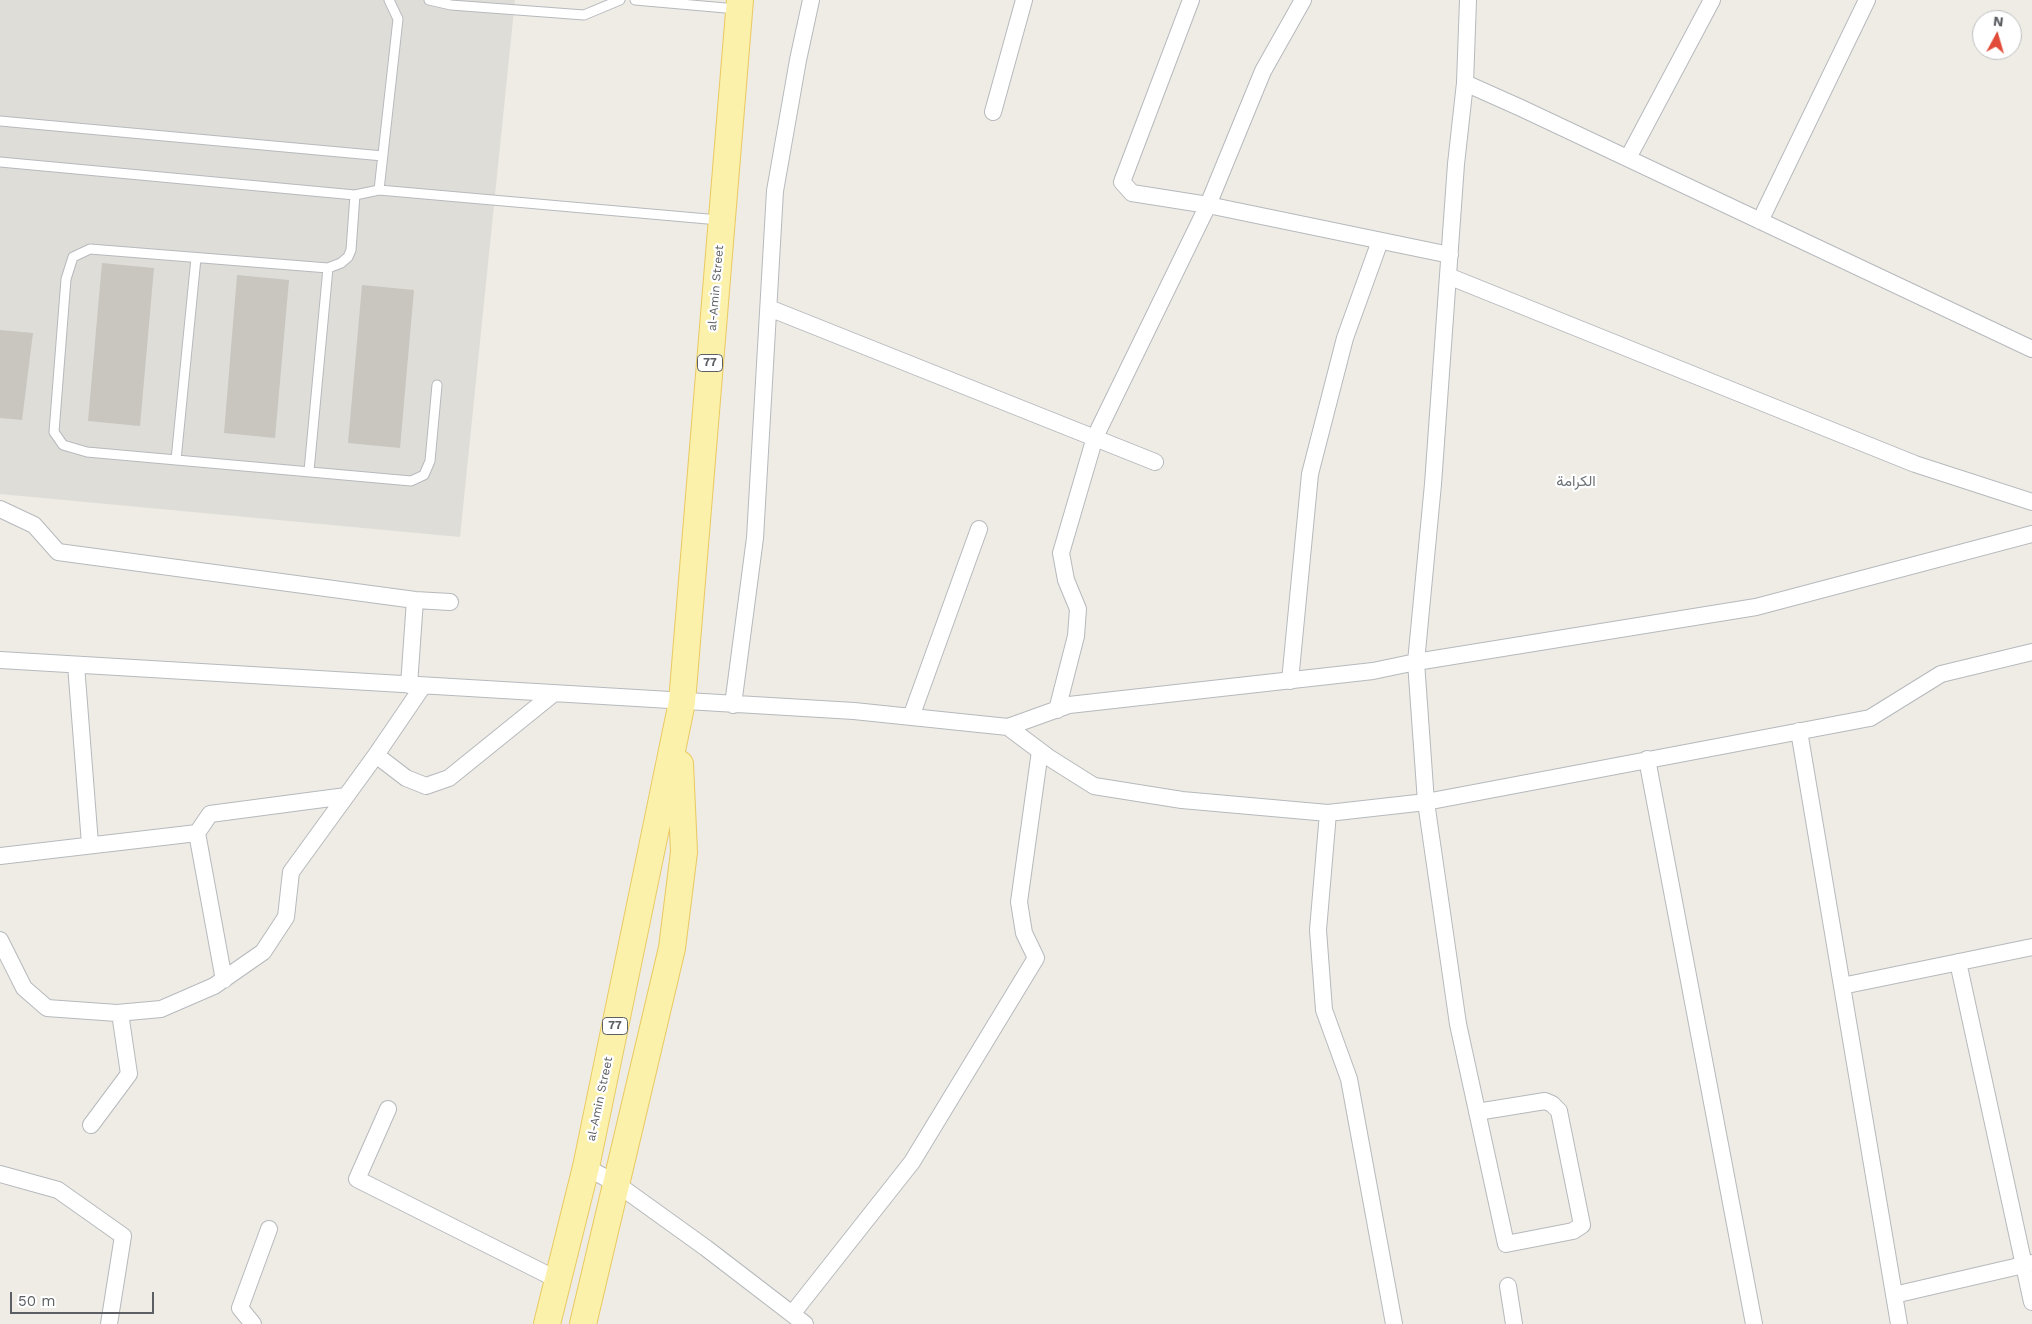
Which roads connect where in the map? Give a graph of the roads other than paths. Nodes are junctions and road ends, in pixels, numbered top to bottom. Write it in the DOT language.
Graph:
graph roads {
  1 [pos="389,0"];
  2 [pos="428,0"];
  3 [pos="620,0"];
  4 [pos="635,0"];
  5 [pos="811,0"];
  6 [pos="1024,0"];
  7 [pos="1191,0"];
  8 [pos="1303,0"];
  9 [pos="1468,0"];
  10 [pos="1712,0"];
  11 [pos="1867,0"];
  12 [pos="740,5"];
  13 [pos="1465,83"];
  14 [pos="993,112"];
  15 [pos="0,121"];
  16 [pos="383,156"];
  17 [pos="1628,158"];
  18 [pos="0,162"];
  19 [pos="379,190"];
  20 [pos="355,195"];
  21 [pos="1208,205"];
  22 [pos="722,221"];
  23 [pos="1760,221"];
  24 [pos="1380,242"];
  25 [pos="1450,254"];
  26 [pos="196,258"];
  27 [pos="328,268"];
  28 [pos="1448,276"];
  29 [pos="769,308"];
  30 [pos="2031,348"];
  31 [pos="436,385"];
  32 [pos="1095,437"];
  33 [pos="176,460"];
  34 [pos="1155,462"];
  35 [pos="309,472"];
  36 [pos="2032,502"];
  37 [pos="0,509"];
  38 [pos="979,529"];
  39 [pos="2032,534"];
  40 [pos="415,600"];
  41 [pos="450,602"];
  42 [pos="2032,652"];
  43 [pos="0,660"];
  44 [pos="1416,662"];
  45 [pos="76,665"];
  46 [pos="1290,680"];
  47 [pos="416,685"];
  48 [pos="553,694"];
  49 [pos="733,705"];
  50 [pos="1057,710"];
  51 [pos="680,714"];
  52 [pos="912,717"];
  53 [pos="1008,727"];
  54 [pos="1799,731"];
  55 [pos="1040,751"];
  56 [pos="376,755"];
  57 [pos="1647,759"];
  58 [pos="346,796"];
  59 [pos="1426,802"];
  60 [pos="1328,813"];
  61 [pos="197,833"];
  62 [pos="90,844"];
  63 [pos="0,856"];
  64 [pos="0,940"];
  65 [pos="2032,947"];
  66 [pos="1958,962"];
  67 [pos="224,980"];
  68 [pos="1842,986"];
  69 [pos="120,1013"];
  70 [pos="388,1109"];
  71 [pos="1477,1112"];
  72 [pos="91,1125"];
  73 [pos="586,1168"];
  74 [pos="0,1174"];
  75 [pos="617,1184"];
  76 [pos="269,1229"];
  77 [pos="2028,1264"];
  78 [pos="558,1280"];
  79 [pos="1508,1286"];
  80 [pos="1894,1295"];
  81 [pos="2032,1302"];
  82 [pos="799,1319"];
  83 [pos="110,1324"];
  84 [pos="253,1324"];
  85 [pos="548,1324"];
  86 [pos="583,1324"];
  87 [pos="1394,1324"];
  88 [pos="1514,1324"];
  89 [pos="1754,1324"];
  90 [pos="1899,1324"];
  1 -- 16 [label="lane"];
  2 -- 3 [label="lane"];
  4 -- 12 [label="lane"];
  5 -- 29 [label="street"];
  6 -- 14 [label="street"];
  7 -- 21 [label="street"];
  8 -- 21 [label="street"];
  9 -- 13 [label="street"];
  10 -- 17 [label="street"];
  11 -- 23 [label="street"];
  12 -- 22 [label="main road, al-Amin Street / 77"];
  13 -- 17 [label="street"];
  13 -- 25 [label="street"];
  15 -- 16 [label="lane"];
  16 -- 19 [label="lane"];
  17 -- 23 [label="street"];
  18 -- 20 [label="lane"];
  19 -- 20 [label="lane"];
  19 -- 22 [label="lane"];
  20 -- 27 [label="lane"];
  21 -- 24 [label="street"];
  21 -- 32 [label="street"];
  22 -- 51 [label="main road, al-Amin Street / 77"];
  23 -- 30 [label="street"];
  24 -- 25 [label="street"];
  24 -- 46 [label="street"];
  25 -- 28 [label="street"];
  26 -- 27 [label="lane"];
  26 -- 33 [label="lane"];
  26 -- 33 [label="lane"];
  27 -- 35 [label="lane"];
  28 -- 36 [label="street"];
  28 -- 44 [label="street"];
  29 -- 32 [label="street"];
  29 -- 49 [label="street"];
  31 -- 35 [label="lane"];
  32 -- 34 [label="street"];
  32 -- 50 [label="street"];
  33 -- 35 [label="lane"];
  37 -- 40 [label="street"];
  38 -- 52 [label="street"];
  39 -- 44 [label="street"];
  40 -- 41 [label="street"];
  40 -- 47 [label="street"];
  42 -- 54 [label="street"];
  43 -- 45 [label="street"];
  44 -- 46 [label="street"];
  44 -- 59 [label="street"];
  45 -- 47 [label="street"];
  45 -- 62 [label="street"];
  46 -- 50 [label="street"];
  47 -- 48 [label="street"];
  47 -- 56 [label="street"];
  48 -- 51 [label="street"];
  48 -- 56 [label="street"];
  49 -- 51 [label="street"];
  49 -- 52 [label="street"];
  50 -- 53 [label="street"];
  51 -- 73 [label="main road, al-Amin Street / 77"];
  51 -- 75 [label="main road, al-Amin Street / 77"];
  52 -- 53 [label="street"];
  53 -- 55 [label="street"];
  54 -- 57 [label="street"];
  54 -- 68 [label="street"];
  55 -- 60 [label="street"];
  55 -- 82 [label="street"];
  56 -- 58 [label="street"];
  57 -- 59 [label="street"];
  57 -- 89 [label="street"];
  58 -- 61 [label="street"];
  58 -- 67 [label="street"];
  59 -- 60 [label="street"];
  59 -- 71 [label="street"];
  60 -- 87 [label="street"];
  61 -- 62 [label="street"];
  61 -- 67 [label="street"];
  62 -- 63 [label="street"];
  64 -- 69 [label="street"];
  65 -- 66 [label="street"];
  66 -- 68 [label="street"];
  66 -- 77 [label="street"];
  67 -- 69 [label="street"];
  68 -- 80 [label="street"];
  69 -- 72 [label="street"];
  70 -- 78 [label="street"];
  71 -- 71 [label="street"];
  73 -- 75 [label="street"];
  73 -- 78 [label="main road, al-Amin Street / 77"];
  74 -- 83 [label="street"];
  75 -- 82 [label="street"];
  75 -- 86 [label="main road, al-Amin Street / 77"];
  76 -- 84 [label="street"];
  77 -- 80 [label="street"];
  77 -- 81 [label="street"];
  78 -- 85 [label="main road, al-Amin Street / 77"];
  79 -- 88 [label="street"];
  80 -- 90 [label="street"];
}
